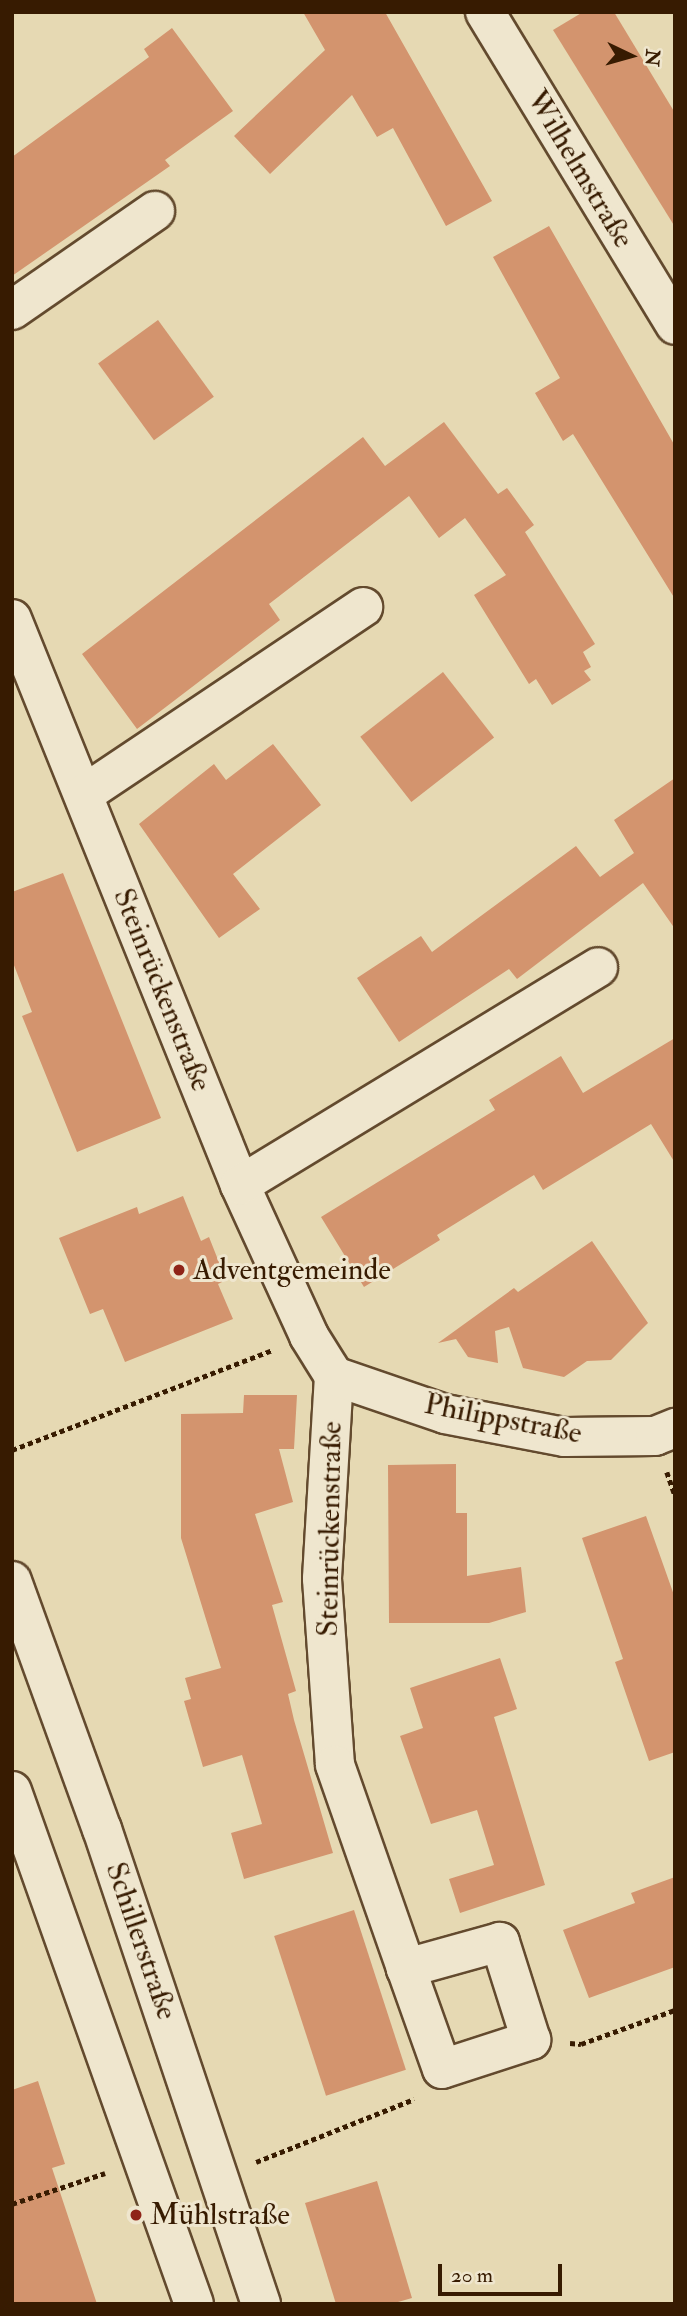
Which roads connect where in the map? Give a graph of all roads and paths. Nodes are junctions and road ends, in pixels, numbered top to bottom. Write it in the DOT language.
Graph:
graph roads {
  1 [pos="485,12"];
  2 [pos="155,211"];
  3 [pos="12,310"];
  4 [pos="675,325"];
  5 [pos="363,607"];
  6 [pos="12,620"];
  7 [pos="84,794"];
  8 [pos="597,967"];
  9 [pos="240,1185"];
  10 [pos="309,1336"];
  11 [pos="334,1376"];
  12 [pos="675,1428"];
  13 [pos="12,1450"];
  14 [pos="12,1580"];
  15 [pos="12,1790"];
  16 [pos="406,1968"];
  17 [pos="675,2010"];
  18 [pos="531,2040"];
  19 [pos="442,2069"];
  20 [pos="222,2180"];
  21 [pos="67,2185"];
  22 [pos="12,2204"];
  23 [pos="194,2304"];
  24 [pos="261,2304"];
  1 -- 4 [label="street, Wilhelmstraße"];
  2 -- 3 [label="street"];
  5 -- 7 [label="street"];
  6 -- 7 [label="street, Steinrückenstraße"];
  7 -- 9 [label="street, Steinrückenstraße"];
  8 -- 9 [label="street"];
  9 -- 10 [label="street, Steinrückenstraße"];
  10 -- 11 [label="street, Steinrückenstraße"];
  10 -- 13 [label="path"];
  11 -- 12 [label="street, Philippstraße"];
  11 -- 16 [label="street, Steinrückenstraße"];
  14 -- 20 [label="street, Schillerstraße"];
  15 -- 23 [label="street"];
  16 -- 18 [label="street"];
  16 -- 19 [label="street, Steinrückenstraße"];
  17 -- 18 [label="path"];
  18 -- 19 [label="street"];
  19 -- 20 [label="path"];
  20 -- 24 [label="street, Schillerstraße"];
  21 -- 22 [label="path"];
}
